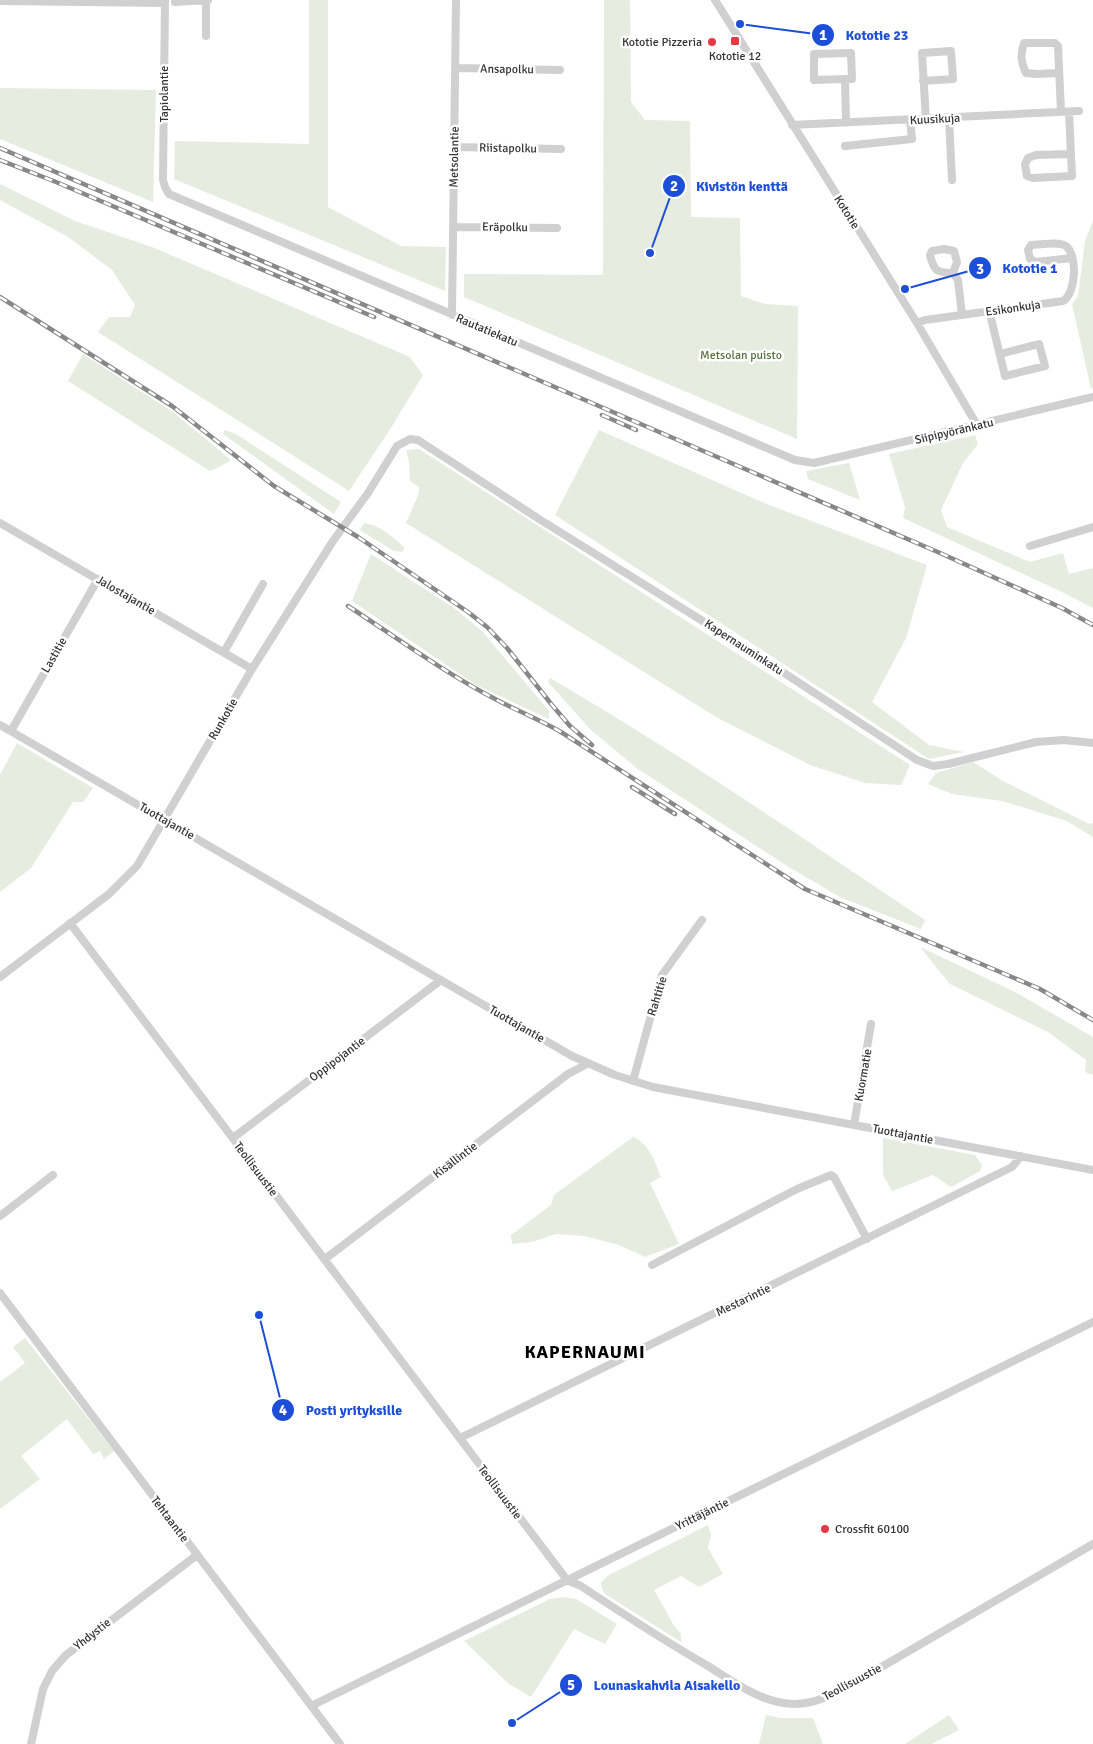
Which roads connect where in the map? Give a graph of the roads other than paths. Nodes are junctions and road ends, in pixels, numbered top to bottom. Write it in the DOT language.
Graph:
graph roads {
  1 [pos="206,0"];
  2 [pos="456,0"];
  3 [pos="715,0"];
  4 [pos="0,1"];
  5 [pos="165,1"];
  6 [pos="175,2"];
  7 [pos="206,36"];
  8 [pos="455,68"];
  9 [pos="560,70"];
  10 [pos="1059,73"];
  11 [pos="846,79"];
  12 [pos="923,81"];
  13 [pos="1079,111"];
  14 [pos="1065,112"];
  15 [pos="949,118"];
  16 [pos="910,120"];
  17 [pos="926,120"];
  18 [pos="846,123"];
  19 [pos="792,125"];
  20 [pos="844,146"];
  21 [pos="454,147"];
  22 [pos="561,149"];
  23 [pos="1071,154"];
  24 [pos="952,180"];
  25 [pos="165,187"];
  26 [pos="453,227"];
  27 [pos="557,228"];
  28 [pos="1072,258"];
  29 [pos="953,273"];
  30 [pos="989,310"];
  31 [pos="452,315"];
  32 [pos="962,315"];
  33 [pos="917,323"];
  34 [pos="1000,354"];
  35 [pos="1093,397"];
  36 [pos="977,425"];
  37 [pos="418,440"];
  38 [pos="814,463"];
  39 [pos="0,523"];
  40 [pos="1093,526"];
  41 [pos="1030,546"];
  42 [pos="98,579"];
  43 [pos="263,584"];
  44 [pos="224,652"];
  45 [pos="252,669"];
  46 [pos="0,725"];
  47 [pos="11,731"];
  48 [pos="1093,743"];
  49 [pos="165,819"];
  50 [pos="702,920"];
  51 [pos="70,923"];
  52 [pos="0,976"];
  53 [pos="441,980"];
  54 [pos="871,1024"];
  55 [pos="587,1064"];
  56 [pos="633,1081"];
  57 [pos="854,1125"];
  58 [pos="233,1138"];
  59 [pos="1021,1156"];
  60 [pos="1093,1170"];
  61 [pos="52,1175"];
  62 [pos="0,1216"];
  63 [pos="867,1239"];
  64 [pos="324,1259"];
  65 [pos="652,1265"];
  66 [pos="0,1293"];
  67 [pos="1093,1322"];
  68 [pos="460,1438"];
  69 [pos="1093,1544"];
  70 [pos="197,1555"];
  71 [pos="567,1580"];
  72 [pos="311,1706"];
  73 [pos="31,1744"];
  74 [pos="340,1744"];
  1 -- 6 [label="street"];
  1 -- 7 [label="street"];
  2 -- 8 [label="street, Metsolantie"];
  3 -- 19 [label="street, Kototie"];
  4 -- 5 [label="street"];
  5 -- 25 [label="street, Tapiolantie"];
  8 -- 9 [label="street, Ansapolku"];
  8 -- 21 [label="street, Metsolantie"];
  10 -- 10 [label="street"];
  10 -- 14 [label="street"];
  11 -- 11 [label="street"];
  11 -- 18 [label="street"];
  12 -- 12 [label="street"];
  12 -- 17 [label="street"];
  13 -- 14 [label="street, Kuusikuja"];
  14 -- 15 [label="street, Kuusikuja"];
  14 -- 23 [label="street"];
  15 -- 17 [label="street, Kuusikuja"];
  15 -- 24 [label="street"];
  16 -- 17 [label="street, Kuusikuja"];
  16 -- 18 [label="street, Kuusikuja"];
  16 -- 20 [label="street"];
  18 -- 19 [label="street, Kuusikuja"];
  19 -- 33 [label="street, Kototie"];
  21 -- 22 [label="street, Riistapolku"];
  21 -- 26 [label="street, Metsolantie"];
  23 -- 23 [label="street"];
  25 -- 31 [label="street, Rautatiekatu"];
  26 -- 27 [label="street, Eräpolku"];
  26 -- 31 [label="street, Metsolantie"];
  28 -- 28 [label="street"];
  28 -- 30 [label="street, Esikonkuja"];
  29 -- 32 [label="street"];
  30 -- 32 [label="street, Esikonkuja"];
  30 -- 34 [label="street"];
  31 -- 38 [label="street, Rautatiekatu"];
  32 -- 33 [label="street, Esikonkuja"];
  33 -- 36 [label="street, Kototie"];
  34 -- 34 [label="street"];
  35 -- 36 [label="street, Siipipyöränkatu"];
  36 -- 38 [label="street, Siipipyöränkatu"];
  37 -- 45 [label="street, Runkotie"];
  37 -- 48 [label="street, Kapernauminkatu"];
  39 -- 42 [label="street, Jalostajantie"];
  40 -- 41 [label="street"];
  42 -- 44 [label="street, Jalostajantie"];
  42 -- 47 [label="street, Lastitie"];
  43 -- 44 [label="street"];
  44 -- 45 [label="street, Jalostajantie"];
  45 -- 49 [label="street, Runkotie"];
  46 -- 47 [label="street, Tuottajantie"];
  47 -- 49 [label="street, Tuottajantie"];
  49 -- 51 [label="street, Runkotie"];
  49 -- 53 [label="street, Tuottajantie"];
  50 -- 56 [label="street, Rahtitie"];
  51 -- 52 [label="street, Runkotie"];
  51 -- 58 [label="street, Teollisuustie"];
  53 -- 55 [label="street, Tuottajantie"];
  53 -- 58 [label="street, Oppipojantie"];
  54 -- 57 [label="street, Kuormatie"];
  55 -- 56 [label="street, Tuottajantie"];
  55 -- 64 [label="street, Kisällintie"];
  56 -- 57 [label="street, Tuottajantie"];
  57 -- 59 [label="street, Tuottajantie"];
  58 -- 64 [label="street, Teollisuustie"];
  59 -- 60 [label="street, Tuottajantie"];
  59 -- 63 [label="street, Mestarintie"];
  61 -- 62 [label="street"];
  63 -- 65 [label="street"];
  63 -- 68 [label="street, Mestarintie"];
  64 -- 68 [label="street, Teollisuustie"];
  66 -- 70 [label="street, Tehtaantie"];
  67 -- 71 [label="street, Yrittäjäntie"];
  68 -- 71 [label="street, Teollisuustie"];
  69 -- 71 [label="street, Teollisuustie"];
  70 -- 72 [label="street, Tehtaantie"];
  70 -- 73 [label="street, Yhdystie"];
  71 -- 72 [label="street, Yrittäjäntie"];
  72 -- 74 [label="street, Tehtaantie"];
}
